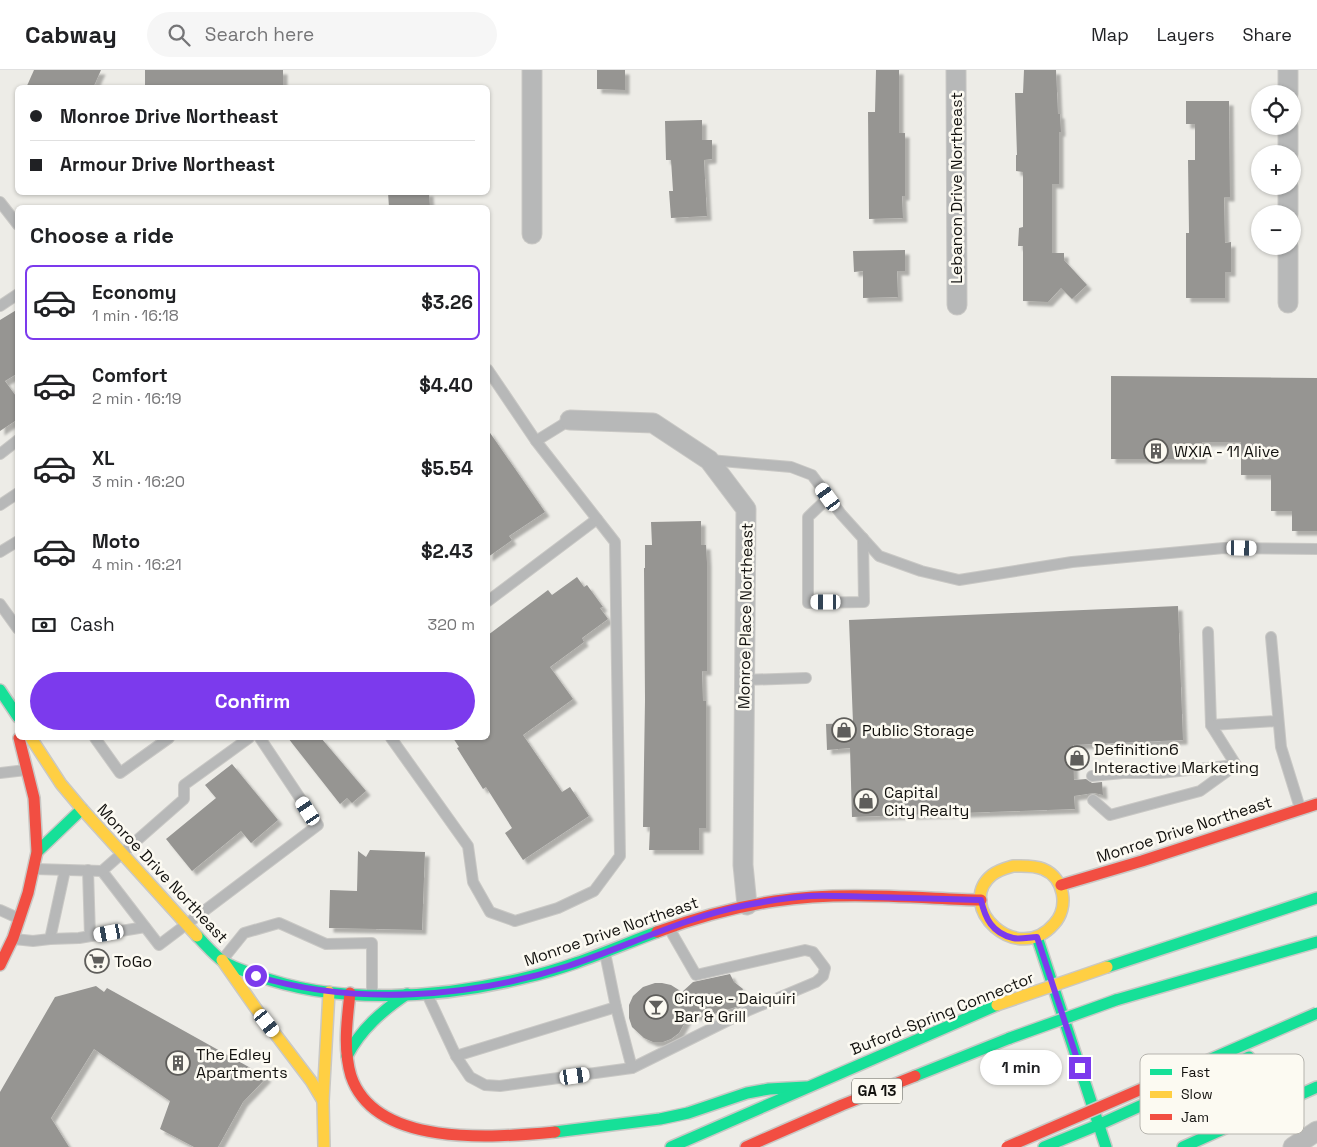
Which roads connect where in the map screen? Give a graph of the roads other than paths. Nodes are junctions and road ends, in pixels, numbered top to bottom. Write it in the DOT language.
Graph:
graph roads {
  1 [pos="532,70"];
  2 [pos="956,70"];
  3 [pos="1288,70"];
  4 [pos="1288,85"];
  5 [pos="0,202"];
  6 [pos="15,221"];
  7 [pos="532,234"];
  8 [pos="1288,255"];
  9 [pos="15,296"];
  10 [pos="2,302"];
  11 [pos="1288,303"];
  12 [pos="957,305"];
  13 [pos="490,373"];
  14 [pos="570,420"];
  15 [pos="536,441"];
  16 [pos="15,442"];
  17 [pos="0,454"];
  18 [pos="709,460"];
  19 [pos="15,495"];
  20 [pos="828,497"];
  21 [pos="0,505"];
  22 [pos="597,519"];
  23 [pos="862,538"];
  24 [pos="15,545"];
  25 [pos="1317,549"];
  26 [pos="0,552"];
  27 [pos="490,599"];
  28 [pos="0,604"];
  29 [pos="15,625"];
  30 [pos="1208,632"];
  31 [pos="1271,638"];
  32 [pos="806,678"];
  33 [pos="744,680"];
  34 [pos="0,690"];
  35 [pos="15,713"];
  36 [pos="0,714"];
  37 [pos="1278,721"];
  38 [pos="1211,724"];
  39 [pos="20,740"];
  40 [pos="32,740"];
  41 [pos="96,740"];
  42 [pos="161,740"];
  43 [pos="245,740"];
  44 [pos="261,740"];
  45 [pos="392,740"];
  46 [pos="1236,765"];
  47 [pos="27,770"];
  48 [pos="0,773"];
  49 [pos="1092,776"];
  50 [pos="55,791"];
  51 [pos="1093,800"];
  52 [pos="1317,804"];
  53 [pos="82,809"];
  54 [pos="1300,809"];
  55 [pos="36,820"];
  56 [pos="37,852"];
  57 [pos="122,852"];
  58 [pos="34,869"];
  59 [pos="66,870"];
  60 [pos="88,870"];
  61 [pos="102,871"];
  62 [pos="1061,885"];
  63 [pos="1317,898"];
  64 [pos="981,900"];
  65 [pos="747,905"];
  66 [pos="0,910"];
  67 [pos="20,919"];
  68 [pos="187,924"];
  69 [pos="146,927"];
  70 [pos="669,928"];
  71 [pos="90,936"];
  72 [pos="1037,937"];
  73 [pos="13,938"];
  74 [pos="50,938"];
  75 [pos="1317,942"];
  76 [pos="604,952"];
  77 [pos="222,960"];
  78 [pos="0,965"];
  79 [pos="329,992"];
  80 [pos="350,993"];
  81 [pos="426,993"];
  82 [pos="372,994"];
  83 [pos="407,994"];
  84 [pos="616,1007"];
  85 [pos="1317,1013"];
  86 [pos="1222,1054"];
  87 [pos="347,1056"];
  88 [pos="456,1056"];
  89 [pos="632,1068"];
  90 [pos="806,1087"];
  91 [pos="1317,1087"];
  92 [pos="1140,1090"];
  93 [pos="1304,1093"];
  94 [pos="323,1101"];
  95 [pos="1140,1106"];
  96 [pos="1098,1125"];
  97 [pos="1317,1131"];
  98 [pos="1212,1134"];
  99 [pos="1299,1145"];
  100 [pos="324,1147"];
  101 [pos="671,1147"];
  102 [pos="746,1147"];
  103 [pos="1007,1147"];
  104 [pos="1044,1147"];
  105 [pos="1106,1147"];
  106 [pos="1183,1147"];
  1 -- 7 [label="street"];
  2 -- 12 [label="street, Lebanon Drive Northeast"];
  3 -- 4 [label="street"];
  5 -- 6 [label="lane"];
  8 -- 11 [label="street"];
  9 -- 10 [label="lane"];
  13 -- 15 [label="lane"];
  14 -- 15 [label="lane"];
  14 -- 18 [label="street, Monroe Place Northeast"];
  15 -- 22 [label="lane"];
  16 -- 17 [label="lane"];
  18 -- 20 [label="lane"];
  18 -- 33 [label="street, Monroe Place Northeast"];
  19 -- 21 [label="lane"];
  20 -- 23 [label="lane"];
  20 -- 23 [label="lane"];
  22 -- 27 [label="lane"];
  22 -- 45 [label="lane"];
  23 -- 25 [label="lane"];
  24 -- 26 [label="lane"];
  28 -- 29 [label="lane"];
  30 -- 38 [label="lane"];
  31 -- 37 [label="lane"];
  32 -- 33 [label="lane"];
  33 -- 65 [label="street, Monroe Place Northeast"];
  34 -- 35 [label="main road"];
  35 -- 36 [label="lane"];
  37 -- 38 [label="lane"];
  37 -- 54 [label="lane"];
  38 -- 46 [label="lane"];
  39 -- 47 [label="main road"];
  40 -- 50 [label="main road, Monroe Drive Northeast"];
  41 -- 42 [label="lane"];
  43 -- 57 [label="lane"];
  44 -- 68 [label="lane"];
  46 -- 49 [label="lane"];
  46 -- 51 [label="lane"];
  47 -- 48 [label="lane"];
  47 -- 55 [label="main road"];
  50 -- 53 [label="main road, Monroe Drive Northeast"];
  50 -- 55 [label="main road"];
  52 -- 54 [label="main road, Monroe Drive Northeast"];
  53 -- 56 [label="main road"];
  53 -- 57 [label="main road, Monroe Drive Northeast"];
  54 -- 62 [label="main road, Monroe Drive Northeast"];
  55 -- 56 [label="main road"];
  56 -- 58 [label="main road"];
  57 -- 61 [label="lane"];
  57 -- 68 [label="main road, Monroe Drive Northeast"];
  58 -- 59 [label="lane"];
  58 -- 67 [label="main road"];
  59 -- 60 [label="lane"];
  59 -- 74 [label="lane"];
  60 -- 61 [label="lane"];
  60 -- 71 [label="lane"];
  61 -- 69 [label="lane"];
  62 -- 64 [label="main road"];
  62 -- 72 [label="main road"];
  63 -- 90 [label="main road, Buford-Spring Connector / GA 13, bridge"];
  64 -- 65 [label="main road, Monroe Drive Northeast"];
  64 -- 72 [label="main road"];
  65 -- 70 [label="main road, Monroe Drive Northeast"];
  66 -- 67 [label="lane"];
  67 -- 73 [label="main road"];
  68 -- 69 [label="lane"];
  68 -- 77 [label="main road, Monroe Drive Northeast"];
  69 -- 71 [label="lane"];
  70 -- 76 [label="main road, Monroe Drive Northeast"];
  70 -- 89 [label="lane"];
  71 -- 74 [label="lane"];
  72 -- 96 [label="main road"];
  73 -- 74 [label="lane"];
  73 -- 78 [label="main road"];
  75 -- 102 [label="main road, GA 13, bridge"];
  76 -- 81 [label="main road, Monroe Drive Northeast"];
  76 -- 84 [label="lane"];
  77 -- 79 [label="main road, Monroe Drive Northeast"];
  77 -- 82 [label="lane"];
  77 -- 94 [label="main road"];
  79 -- 80 [label="main road, Monroe Drive Northeast"];
  79 -- 94 [label="main road"];
  80 -- 82 [label="main road, Monroe Drive Northeast"];
  80 -- 87 [label="main road"];
  81 -- 83 [label="main road, Monroe Drive Northeast"];
  81 -- 88 [label="lane"];
  82 -- 83 [label="main road, Monroe Drive Northeast"];
  83 -- 87 [label="main road"];
  84 -- 88 [label="lane"];
  84 -- 89 [label="lane"];
  85 -- 86 [label="main road, bridge"];
  87 -- 90 [label="main road"];
  88 -- 89 [label="lane"];
  90 -- 101 [label="main road, Buford-Spring Connector / GA 13"];
  91 -- 93 [label="main road"];
  92 -- 103 [label="main road, bridge"];
  94 -- 100 [label="main road"];
  95 -- 96 [label="main road"];
  96 -- 104 [label="main road"];
  96 -- 105 [label="main road"];
  97 -- 99 [label="street"];
  98 -- 106 [label="main road"];
}
